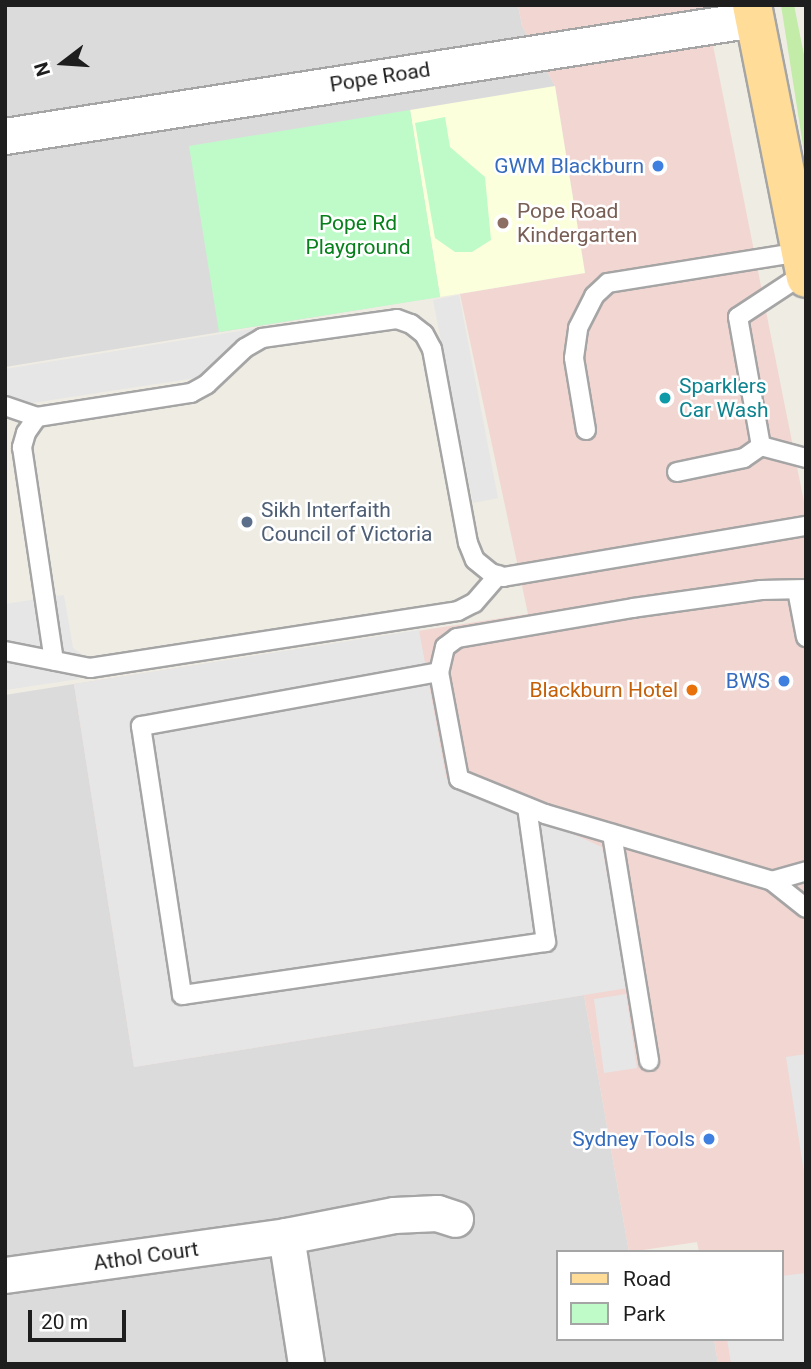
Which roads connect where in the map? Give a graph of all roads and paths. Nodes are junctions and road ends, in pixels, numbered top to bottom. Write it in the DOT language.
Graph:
graph roads {
  1 [pos="753,12"];
  2 [pos="5,136"];
  3 [pos="804,268"];
  4 [pos="5,406"];
  5 [pos="37,417"];
  6 [pos="586,430"];
  7 [pos="761,446"];
  8 [pos="806,458"];
  9 [pos="677,472"];
  10 [pos="806,526"];
  11 [pos="498,575"];
  12 [pos="801,590"];
  13 [pos="806,637"];
  14 [pos="5,651"];
  15 [pos="54,662"];
  16 [pos="439,672"];
  17 [pos="527,807"];
  18 [pos="612,834"];
  19 [pos="806,871"];
  20 [pos="772,881"];
  21 [pos="806,908"];
  22 [pos="649,1061"];
  23 [pos="455,1219"];
  24 [pos="286,1236"];
  25 [pos="5,1275"];
  26 [pos="306,1364"];
  1 -- 2 [label="street, Pope Road"];
  1 -- 3 [label="main road"];
  3 -- 6 [label="lane"];
  3 -- 7 [label="lane"];
  4 -- 5 [label="lane"];
  5 -- 11 [label="lane"];
  5 -- 15 [label="lane"];
  7 -- 8 [label="lane"];
  7 -- 9 [label="lane"];
  10 -- 11 [label="lane"];
  11 -- 15 [label="lane"];
  12 -- 13 [label="lane"];
  12 -- 16 [label="lane"];
  14 -- 15 [label="lane"];
  16 -- 17 [label="lane"];
  16 -- 17 [label="lane"];
  17 -- 18 [label="lane"];
  18 -- 20 [label="lane"];
  18 -- 22 [label="lane"];
  19 -- 20 [label="lane"];
  20 -- 21 [label="lane"];
  23 -- 24 [label="street, Athol Court"];
  24 -- 25 [label="street, Athol Court"];
  24 -- 26 [label="street"];
}
